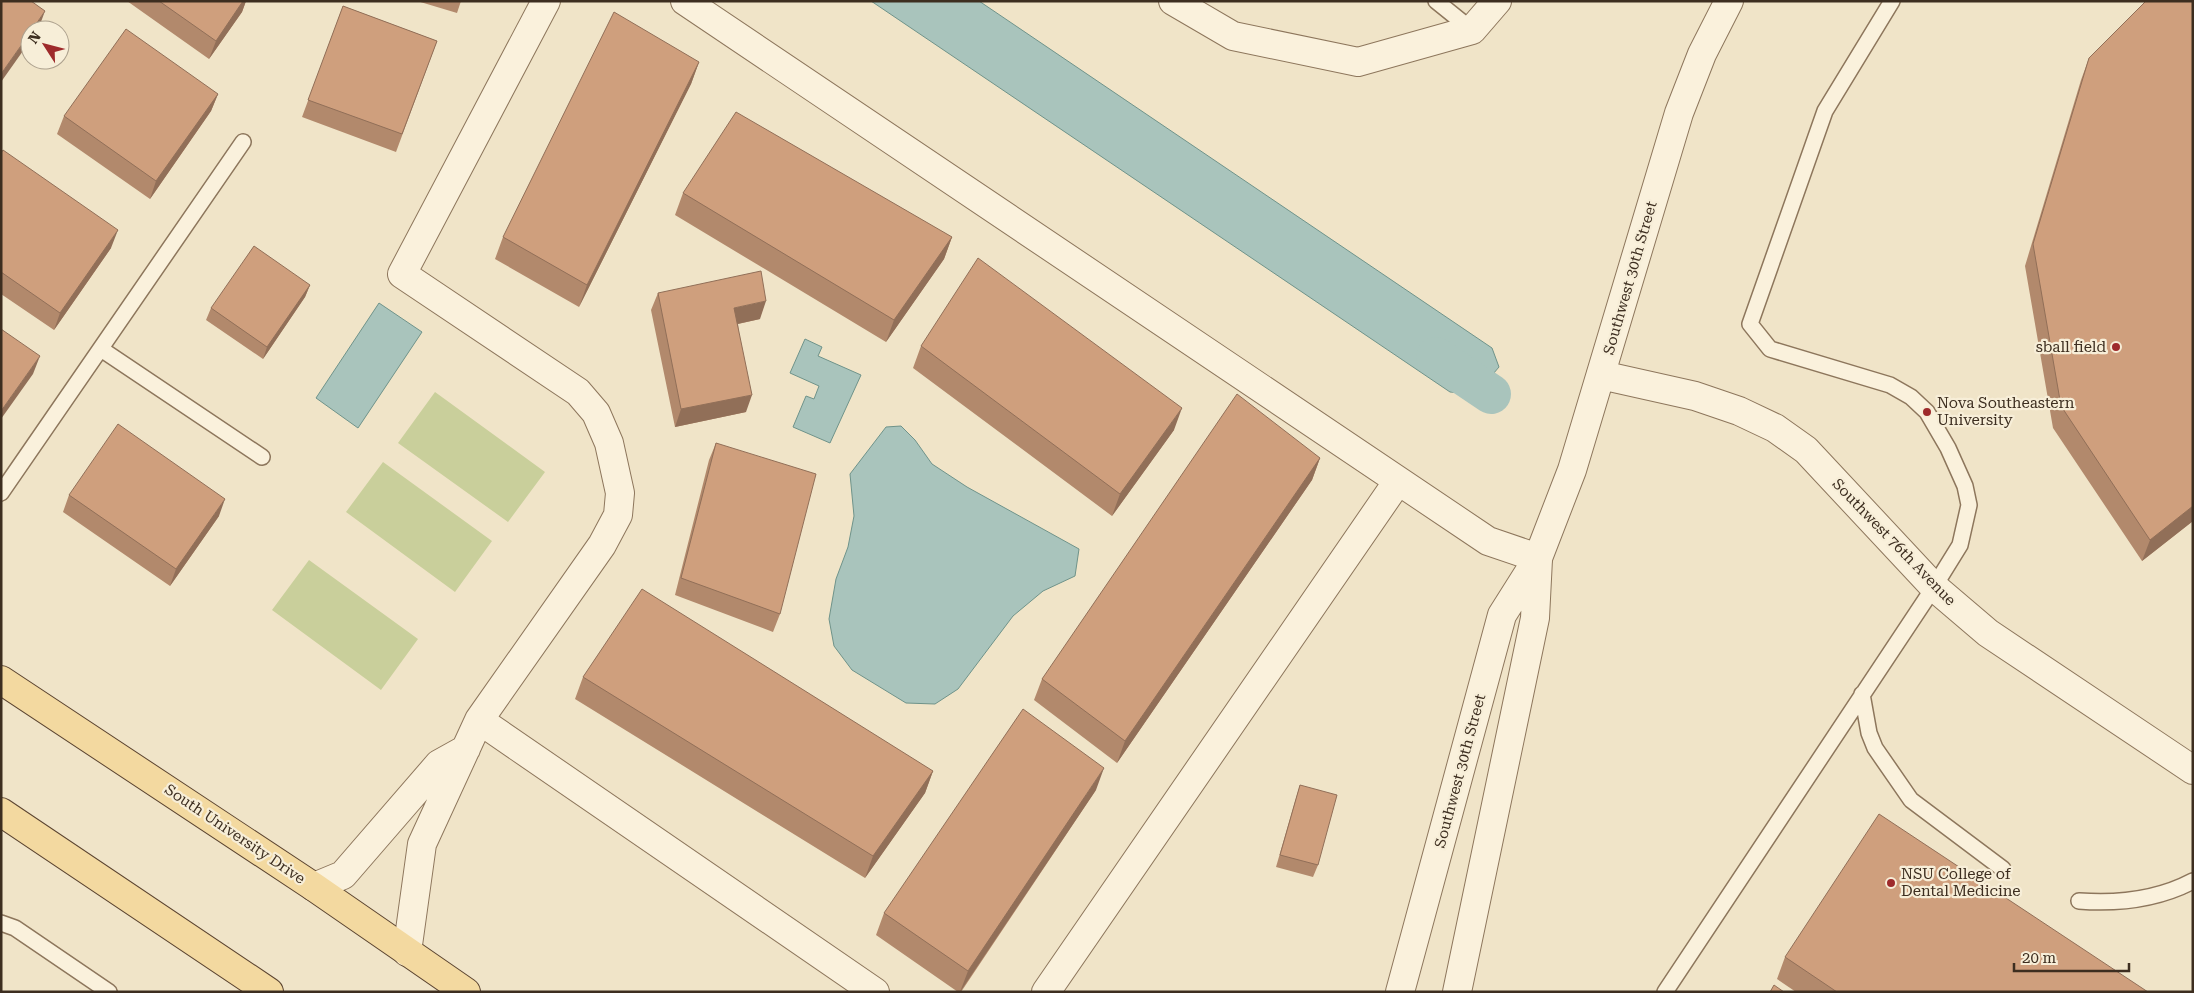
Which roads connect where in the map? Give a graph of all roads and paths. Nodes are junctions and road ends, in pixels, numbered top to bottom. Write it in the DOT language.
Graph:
graph roads {
  1 [pos="546,1"];
  2 [pos="685,1"];
  3 [pos="1173,1"];
  4 [pos="1436,1"];
  5 [pos="1497,1"];
  6 [pos="1729,1"];
  7 [pos="1892,1"];
  8 [pos="1472,30"];
  9 [pos="243,142"];
  10 [pos="101,349"];
  11 [pos="1601,375"];
  12 [pos="262,457"];
  13 [pos="1398,481"];
  14 [pos="1,493"];
  15 [pos="1538,558"];
  16 [pos="1934,587"];
  17 [pos="1,680"];
  18 [pos="1862,694"];
  19 [pos="479,720"];
  20 [pos="466,749"];
  21 [pos="2193,770"];
  22 [pos="1,812"];
  23 [pos="2003,869"];
  24 [pos="2193,881"];
  25 [pos="314,887"];
  26 [pos="2079,901"];
  27 [pos="1,923"];
  28 [pos="407,952"];
  29 [pos="109,992"];
  30 [pos="269,992"];
  31 [pos="466,992"];
  32 [pos="874,992"];
  33 [pos="1046,992"];
  34 [pos="1400,992"];
  35 [pos="1457,992"];
  36 [pos="1665,992"];
  1 -- 19 [label="street"];
  2 -- 13 [label="street"];
  3 -- 8 [label="street"];
  4 -- 8 [label="lane"];
  5 -- 8 [label="street"];
  6 -- 11 [label="street, Southwest 30th Street"];
  7 -- 16 [label="lane"];
  9 -- 10 [label="lane"];
  10 -- 12 [label="lane"];
  10 -- 14 [label="lane"];
  11 -- 15 [label="street, Southwest 30th Street"];
  11 -- 16 [label="street, Southwest 76th Avenue"];
  13 -- 15 [label="street"];
  13 -- 33 [label="street"];
  15 -- 34 [label="street, Southwest 30th Street"];
  15 -- 35 [label="street, Southwest 30th Street"];
  16 -- 18 [label="lane"];
  16 -- 21 [label="street, Southwest 76th Avenue"];
  17 -- 25 [label="main road, South University Drive"];
  18 -- 23 [label="lane"];
  18 -- 36 [label="lane"];
  19 -- 20 [label="street"];
  19 -- 32 [label="street"];
  20 -- 25 [label="street"];
  20 -- 28 [label="street"];
  22 -- 30 [label="main road"];
  24 -- 26 [label="lane"];
  25 -- 28 [label="main road, South University Drive"];
  27 -- 29 [label="lane"];
  28 -- 31 [label="main road, South University Drive"];
}
